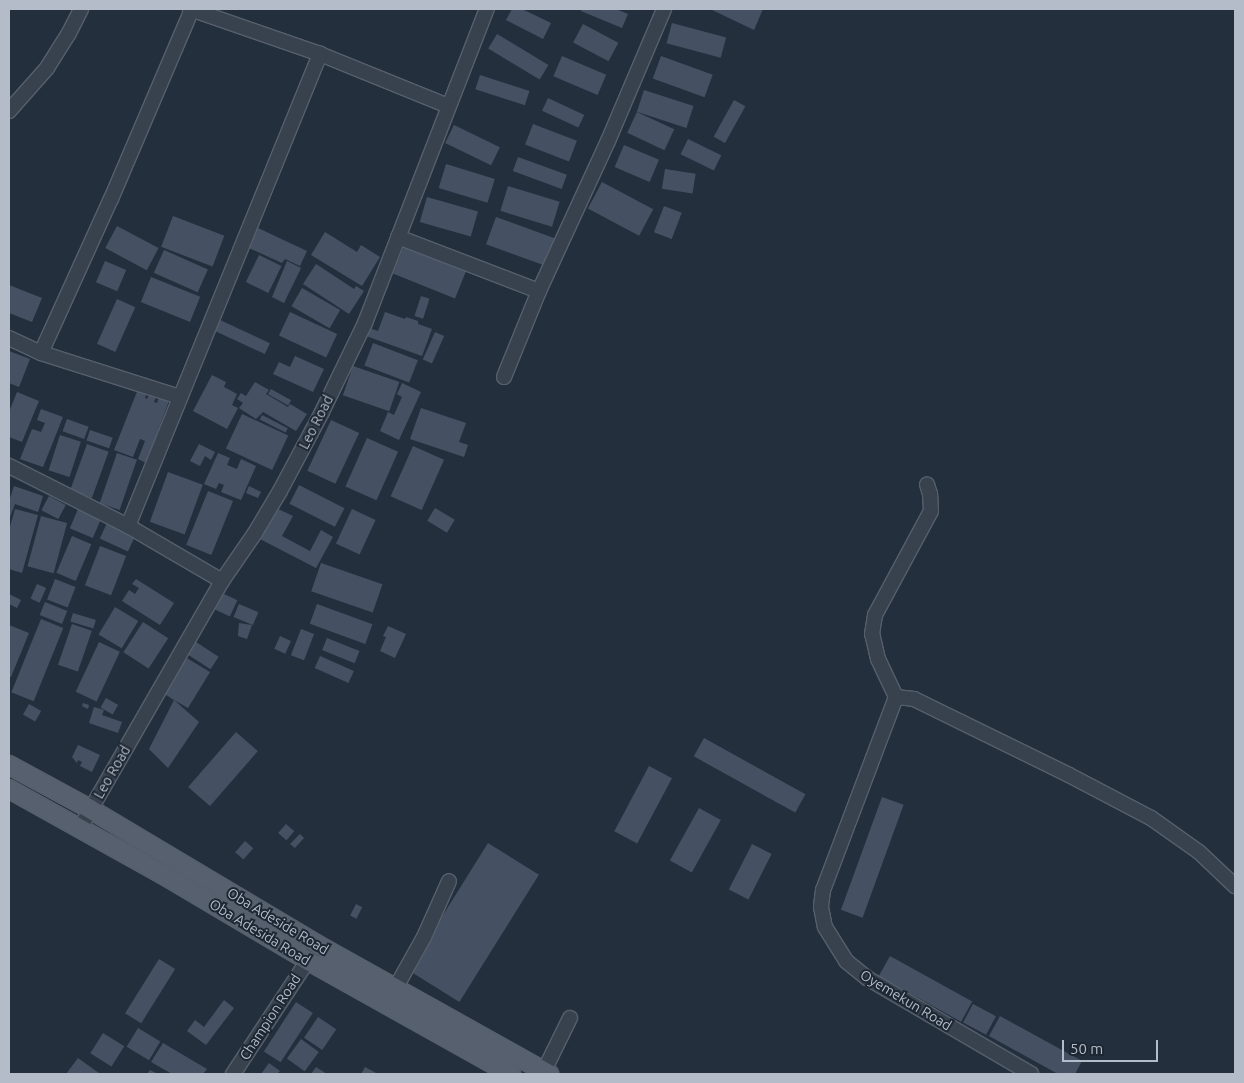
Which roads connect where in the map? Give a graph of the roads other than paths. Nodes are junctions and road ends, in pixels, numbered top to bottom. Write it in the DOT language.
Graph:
graph roads {
  1 [pos="81,9"];
  2 [pos="191,9"];
  3 [pos="487,9"];
  4 [pos="664,9"];
  5 [pos="320,54"];
  6 [pos="448,106"];
  7 [pos="9,112"];
  8 [pos="398,238"];
  9 [pos="539,291"];
  10 [pos="9,338"];
  11 [pos="41,353"];
  12 [pos="504,377"];
  13 [pos="180,397"];
  14 [pos="9,466"];
  15 [pos="927,484"];
  16 [pos="128,526"];
  17 [pos="222,581"];
  18 [pos="896,697"];
  19 [pos="9,766"];
  20 [pos="9,789"];
  21 [pos="90,809"];
  22 [pos="80,828"];
  23 [pos="449,881"];
  24 [pos="1235,886"];
  25 [pos="318,945"];
  26 [pos="307,960"];
  27 [pos="395,989"];
  28 [pos="570,1018"];
  29 [pos="546,1073"];
  30 [pos="233,1074"];
  31 [pos="511,1074"];
  32 [pos="1031,1074"];
  1 -- 7 [label="street"];
  2 -- 5 [label="street"];
  2 -- 11 [label="street"];
  3 -- 6 [label="street, Leo Road"];
  4 -- 9 [label="street"];
  5 -- 6 [label="street"];
  5 -- 13 [label="street"];
  6 -- 8 [label="street, Leo Road"];
  8 -- 9 [label="street"];
  8 -- 17 [label="street, Leo Road"];
  9 -- 12 [label="street"];
  10 -- 11 [label="street"];
  11 -- 13 [label="street"];
  13 -- 16 [label="street"];
  14 -- 16 [label="street"];
  15 -- 18 [label="street"];
  16 -- 17 [label="street"];
  17 -- 21 [label="street, Leo Road"];
  18 -- 24 [label="street"];
  18 -- 32 [label="street, Oyemekun Road"];
  19 -- 21 [label="main road, Oba Adeside Road"];
  20 -- 22 [label="main road, Oba Adesida Road"];
  21 -- 22 [label="street, Leo Road"];
  21 -- 25 [label="main road, Oba Adeside Road"];
  22 -- 26 [label="main road, Oba Adesida Road"];
  23 -- 27 [label="street"];
  25 -- 26 [label="street, Champion Road"];
  25 -- 27 [label="main road, Oba Adeside Road"];
  26 -- 30 [label="street, Champion Road"];
  26 -- 31 [label="main road, Oba Adesida Road"];
  27 -- 29 [label="main road, Oba Adeside Road"];
  28 -- 29 [label="street"];
}
